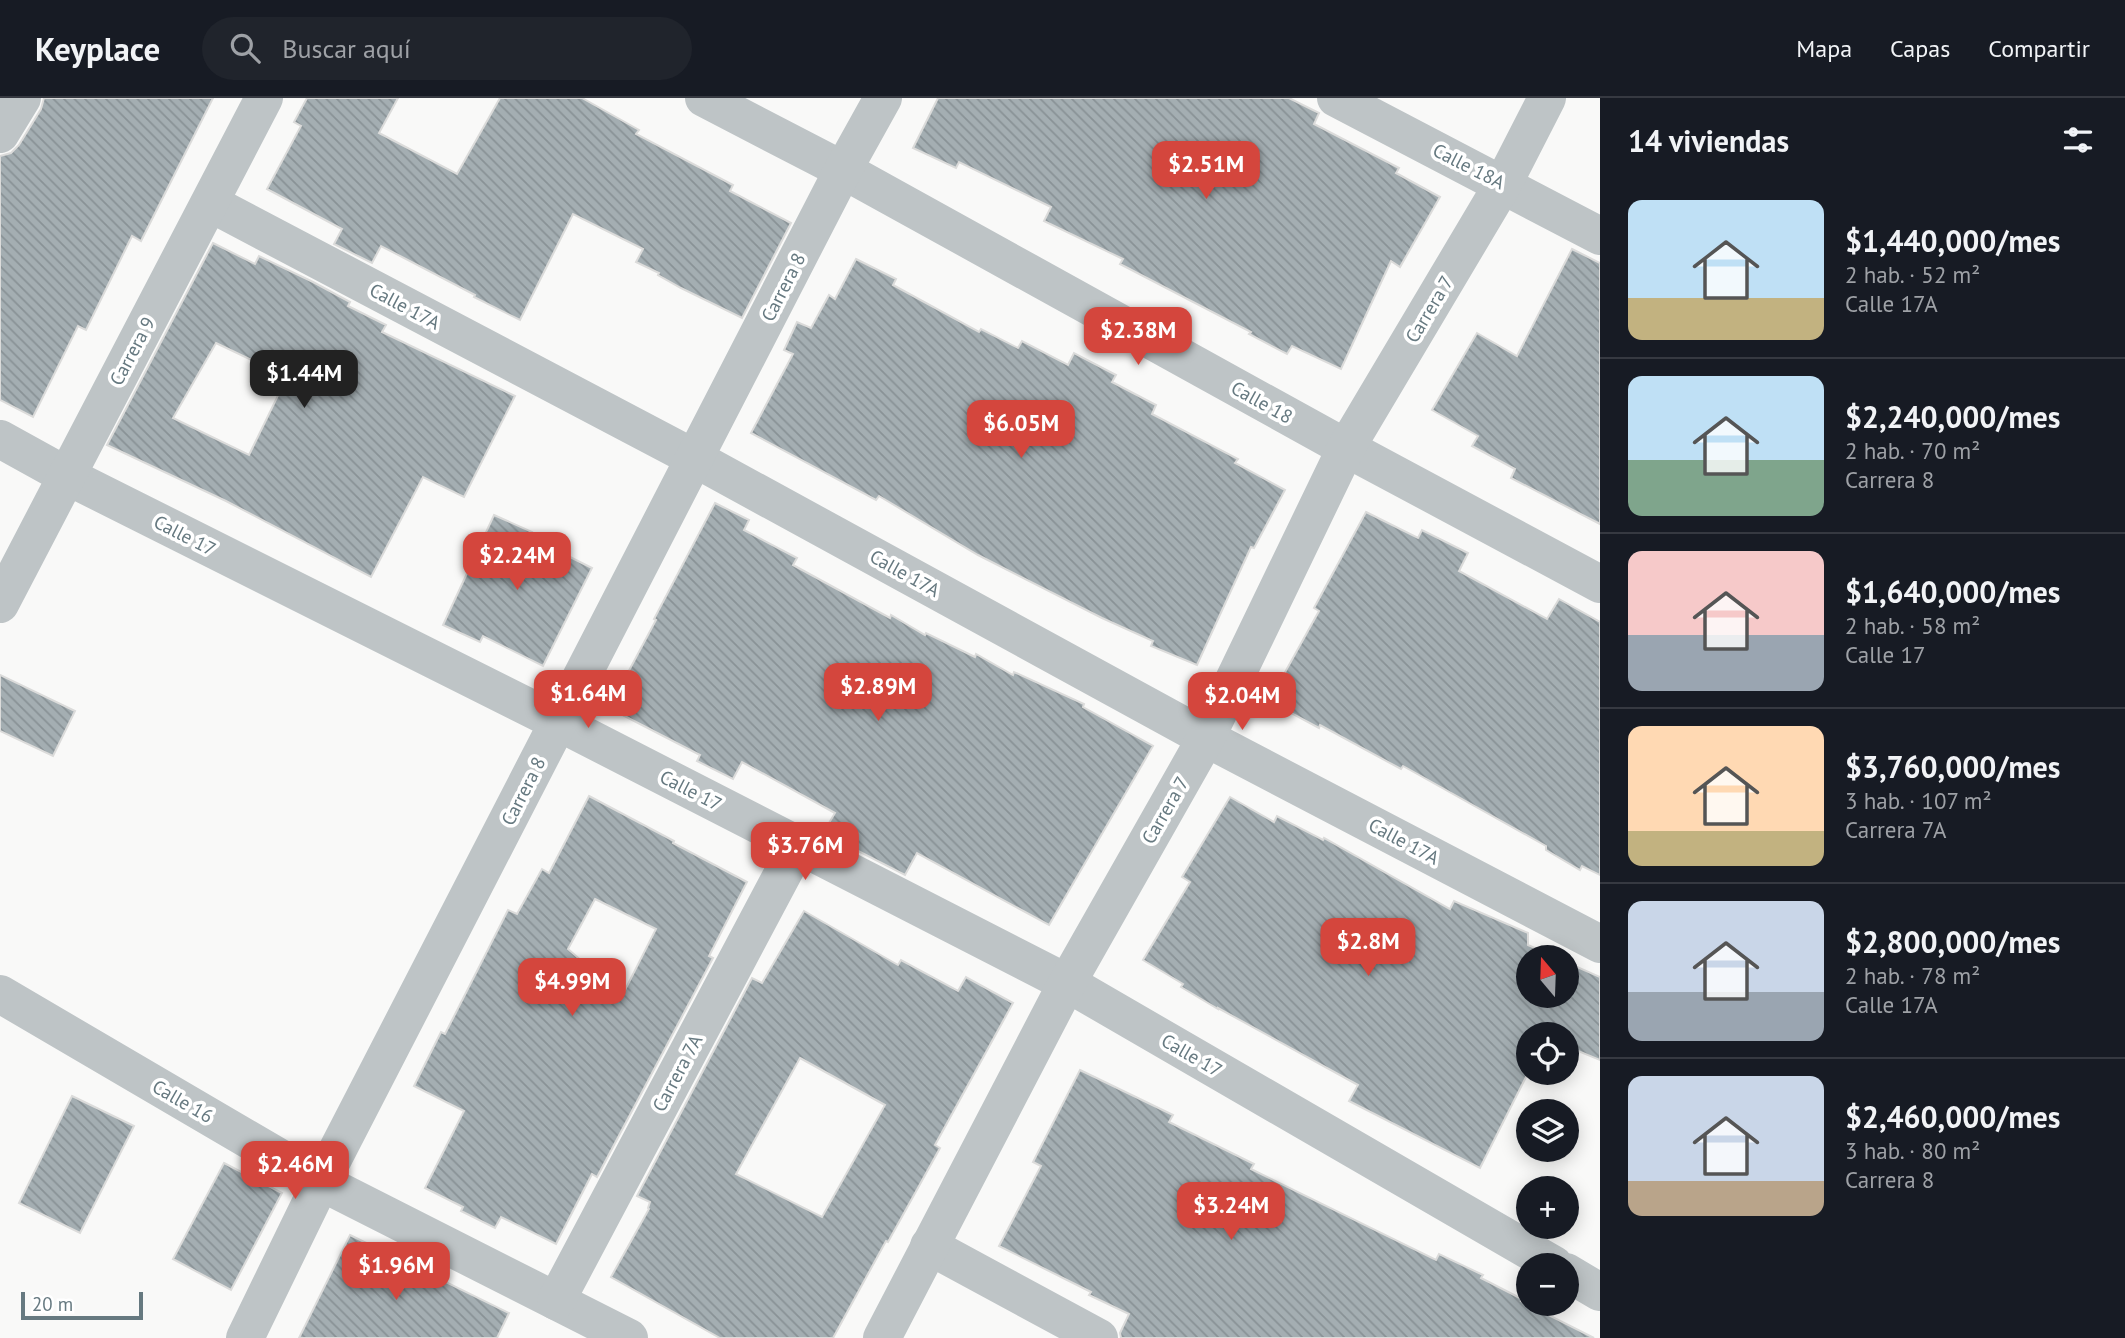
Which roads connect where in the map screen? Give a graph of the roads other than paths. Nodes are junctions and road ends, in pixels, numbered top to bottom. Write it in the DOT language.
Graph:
graph roads {
  1 [pos="22,98"];
  2 [pos="264,98"];
  3 [pos="704,98"];
  4 [pos="883,98"];
  5 [pos="1336,98"];
  6 [pos="1547,98"];
  7 [pos="0,134"];
  8 [pos="843,170"];
  9 [pos="1503,184"];
  10 [pos="210,202"];
  11 [pos="1600,236"];
  12 [pos="0,439"];
  13 [pos="1346,448"];
  14 [pos="694,458"];
  15 [pos="67,476"];
  16 [pos="1600,584"];
  17 [pos="0,604"];
  18 [pos="558,722"];
  19 [pos="1206,738"];
  20 [pos="798,845"];
  21 [pos="1600,944"];
  22 [pos="1067,983"];
  23 [pos="0,994"];
  24 [pos="321,1182"];
  25 [pos="929,1246"];
  26 [pos="1533,1253"];
  27 [pos="1579,1280"];
  28 [pos="1600,1292"];
  29 [pos="555,1301"];
  30 [pos="245,1338"];
  31 [pos="629,1338"];
  32 [pos="882,1338"];
  33 [pos="1099,1338"];
  1 -- 7 [label="street"];
  2 -- 10 [label="street, Carrera 9"];
  3 -- 8 [label="street, Calle 18"];
  4 -- 8 [label="street, Carrera 8"];
  5 -- 9 [label="street, Calle 18A"];
  6 -- 9 [label="street, Carrera 7"];
  8 -- 13 [label="street, Calle 18"];
  8 -- 14 [label="street, Carrera 8"];
  9 -- 11 [label="street, Calle 18A"];
  9 -- 13 [label="street, Carrera 7"];
  10 -- 14 [label="street, Calle 17A"];
  10 -- 15 [label="street, Carrera 9"];
  12 -- 15 [label="street, Calle 17"];
  13 -- 16 [label="street, Calle 18"];
  13 -- 19 [label="street, Carrera 7"];
  14 -- 18 [label="street, Carrera 8"];
  14 -- 19 [label="street, Calle 17A"];
  15 -- 17 [label="street, Carrera 9"];
  15 -- 18 [label="street, Calle 17"];
  18 -- 20 [label="street, Calle 17"];
  18 -- 24 [label="street, Carrera 8"];
  19 -- 21 [label="street, Calle 17A"];
  19 -- 22 [label="street, Carrera 7"];
  20 -- 22 [label="street, Calle 17"];
  20 -- 29 [label="street, Carrera 7A"];
  22 -- 25 [label="street, Carrera 7"];
  22 -- 26 [label="street, Calle 17"];
  23 -- 24 [label="street, Calle 16"];
  24 -- 29 [label="street, Calle 16"];
  24 -- 30 [label="street, Carrera 8"];
  25 -- 32 [label="street, Carrera 7"];
  25 -- 33 [label="street"];
  27 -- 28 [label="street"];
  29 -- 31 [label="street, Calle 16"];
}
